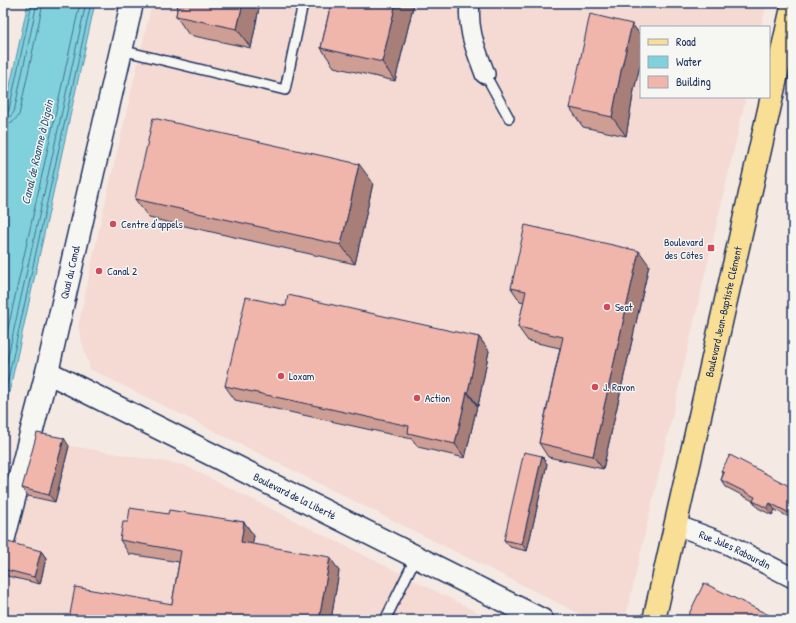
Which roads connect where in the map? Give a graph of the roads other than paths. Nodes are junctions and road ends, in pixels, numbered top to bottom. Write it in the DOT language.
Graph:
graph roads {
  1 [pos="132,3"];
  2 [pos="303,3"];
  3 [pos="470,3"];
  4 [pos="793,3"];
  5 [pos="121,50"];
  6 [pos="485,74"];
  7 [pos="510,118"];
  8 [pos="48,372"];
  9 [pos="676,525"];
  10 [pos="3,541"];
  11 [pos="416,557"];
  12 [pos="793,578"];
  13 [pos="385,620"];
  14 [pos="542,620"];
  15 [pos="654,620"];
  1 -- 5 [label="street, Quai du Canal"];
  2 -- 5 [label="lane"];
  3 -- 6 [label="street"];
  4 -- 9 [label="main road, Boulevard Jean-Baptiste Clément"];
  5 -- 8 [label="street, Quai du Canal"];
  6 -- 7 [label="lane"];
  8 -- 10 [label="street, Quai du Canal"];
  8 -- 11 [label="street, Boulevard de la Liberté"];
  9 -- 12 [label="street, Rue Jules Rabourdin"];
  9 -- 15 [label="main road, Boulevard Jean-Baptiste Clément"];
  11 -- 13 [label="lane"];
  11 -- 14 [label="street, Boulevard de la Liberté"];
}
